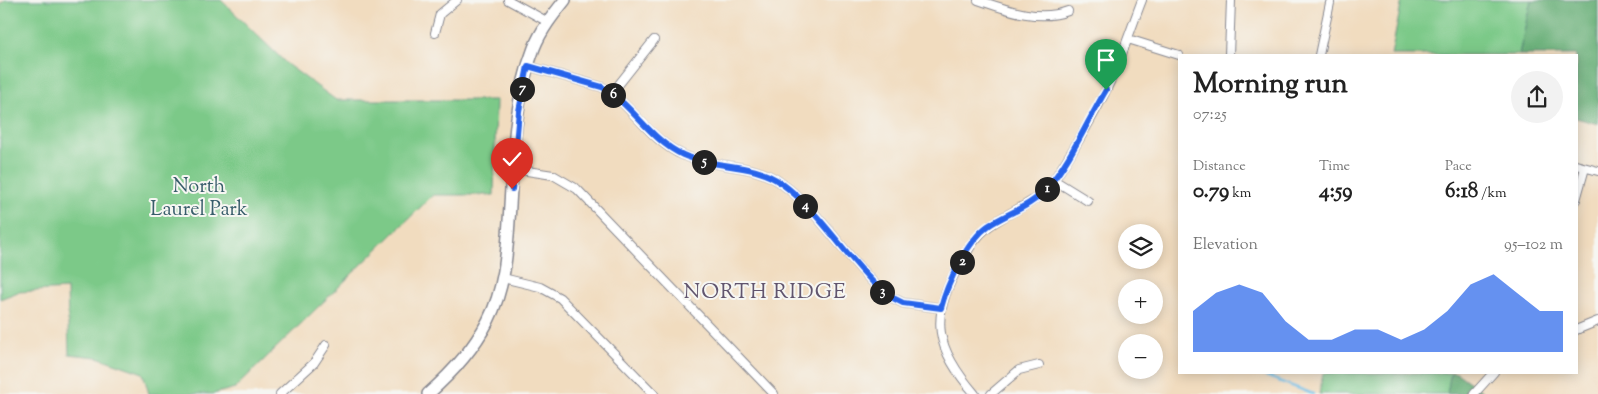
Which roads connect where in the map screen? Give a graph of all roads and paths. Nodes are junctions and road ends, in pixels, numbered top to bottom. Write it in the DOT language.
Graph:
graph roads {
  1 [pos="457,0"];
  2 [pos="508,0"];
  3 [pos="565,0"];
  4 [pos="978,0"];
  5 [pos="1142,0"];
  6 [pos="1231,0"];
  7 [pos="1330,3"];
  8 [pos="1068,11"];
  9 [pos="548,22"];
  10 [pos="435,33"];
  11 [pos="1128,39"];
  12 [pos="654,40"];
  13 [pos="1229,54"];
  14 [pos="1319,54"];
  15 [pos="1178,55"];
  16 [pos="528,66"];
  17 [pos="612,93"];
  18 [pos="1578,166"];
  19 [pos="514,168"];
  20 [pos="1585,168"];
  21 [pos="1598,171"];
  22 [pos="1054,180"];
  23 [pos="1578,193"];
  24 [pos="1088,202"];
  25 [pos="504,278"];
  26 [pos="941,308"];
  27 [pos="1598,322"];
  28 [pos="1578,329"];
  29 [pos="326,345"];
  30 [pos="1040,365"];
  31 [pos="1492,374"];
  32 [pos="280,394"];
  33 [pos="428,394"];
  34 [pos="654,394"];
  35 [pos="774,394"];
  36 [pos="975,394"];
  37 [pos="991,394"];
  38 [pos="1474,394"];
  1 -- 10 [label="street"];
  2 -- 9 [label="street"];
  3 -- 9 [label="street"];
  4 -- 8 [label="street"];
  5 -- 11 [label="street"];
  6 -- 13 [label="street"];
  7 -- 14 [label="street"];
  9 -- 16 [label="street"];
  11 -- 15 [label="street"];
  11 -- 22 [label="street"];
  12 -- 17 [label="street"];
  16 -- 17 [label="street"];
  16 -- 19 [label="street"];
  17 -- 26 [label="street"];
  18 -- 20 [label="street"];
  19 -- 25 [label="street"];
  19 -- 35 [label="street"];
  20 -- 21 [label="street"];
  20 -- 23 [label="street"];
  22 -- 24 [label="street"];
  22 -- 26 [label="street"];
  25 -- 33 [label="street"];
  25 -- 34 [label="street"];
  26 -- 36 [label="street"];
  27 -- 28 [label="street"];
  29 -- 32 [label="street"];
  30 -- 37 [label="street"];
  31 -- 38 [label="street"];
}
